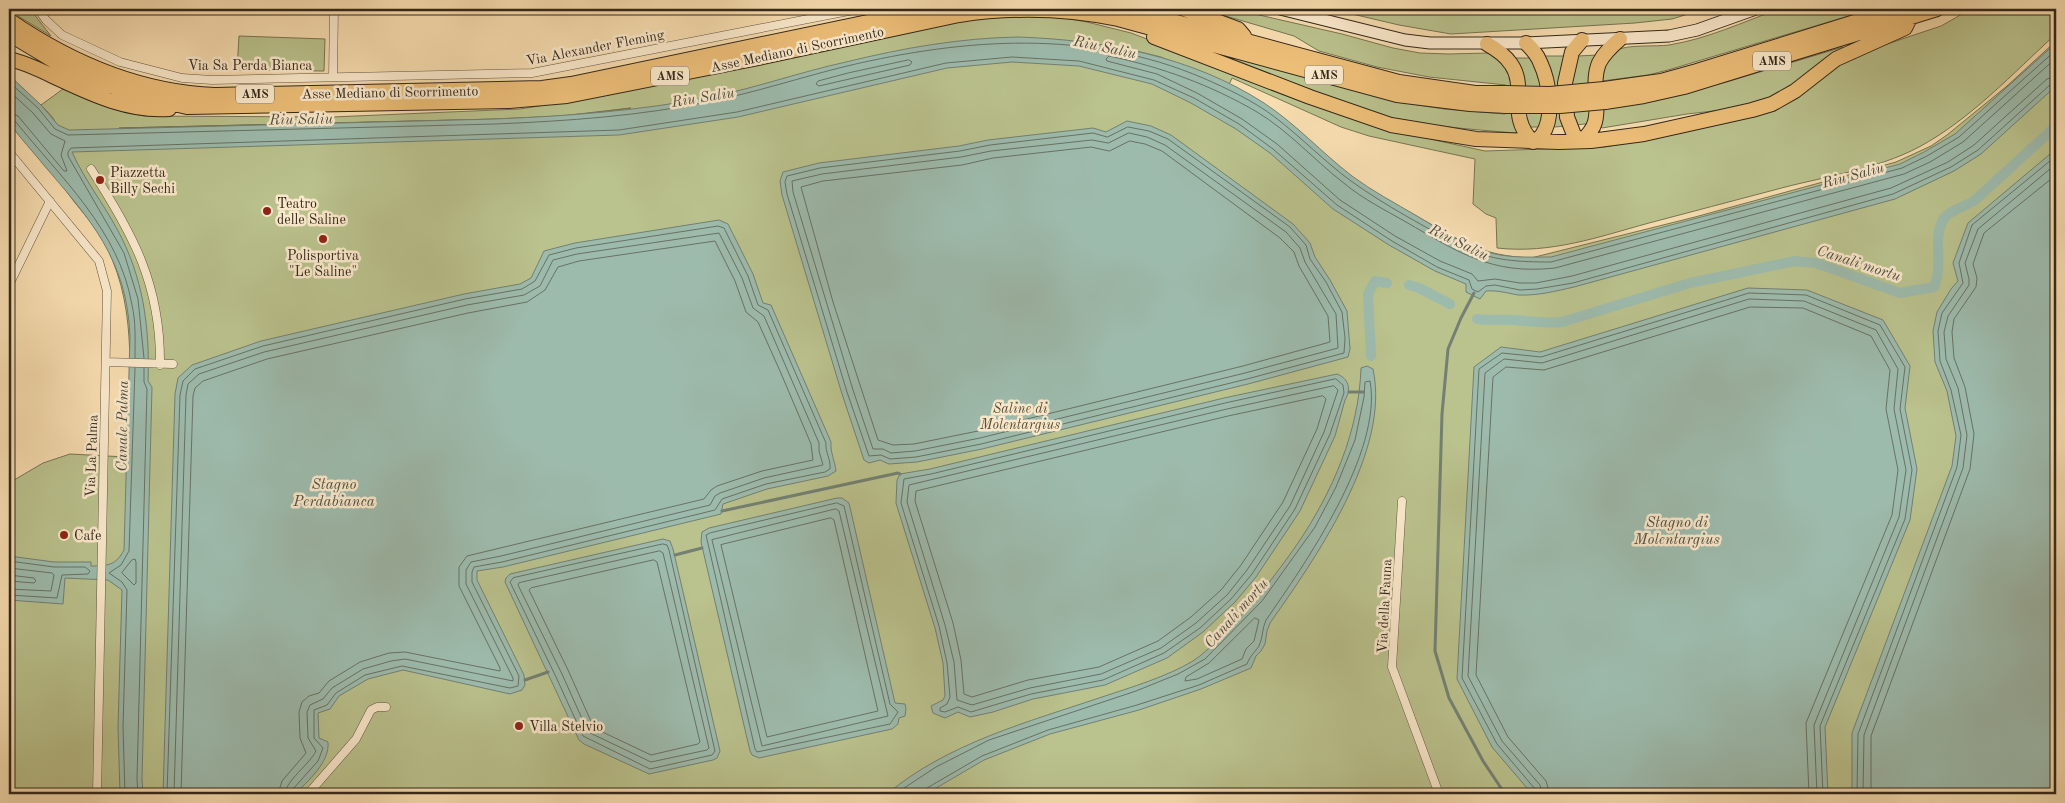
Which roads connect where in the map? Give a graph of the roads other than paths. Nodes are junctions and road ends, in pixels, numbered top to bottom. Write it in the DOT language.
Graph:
graph roads {
  1 [pos="38,9"];
  2 [pos="334,9"];
  3 [pos="859,9"];
  4 [pos="930,9"];
  5 [pos="1128,9"];
  6 [pos="1184,9"];
  7 [pos="1280,9"];
  8 [pos="1756,9"];
  9 [pos="1897,9"];
  10 [pos="1937,9"];
  11 [pos="1910,18"];
  12 [pos="9,20"];
  13 [pos="1147,27"];
  14 [pos="9,34"];
  15 [pos="1620,39"];
  16 [pos="1248,40"];
  17 [pos="1582,40"];
  18 [pos="1526,43"];
  19 [pos="1487,44"];
  20 [pos="9,59"];
  21 [pos="332,78"];
  22 [pos="1604,95"];
  23 [pos="1506,99"];
  24 [pos="187,107"];
  25 [pos="1582,141"];
  26 [pos="1533,142"];
  27 [pos="9,152"];
  28 [pos="91,169"];
  29 [pos="50,201"];
  30 [pos="9,285"];
  31 [pos="106,362"];
  32 [pos="173,364"];
  33 [pos="157,365"];
  34 [pos="1402,501"];
  35 [pos="386,707"];
  36 [pos="97,794"];
  37 [pos="308,794"];
  38 [pos="1439,794"];
  1 -- 21 [label="street, Via Sa Perda Bianca"];
  2 -- 21 [label="street"];
  3 -- 21 [label="street, Via Alexander Fleming"];
  4 -- 12 [label="highway, Asse Mediano di Scorrimento / AMS"];
  5 -- 16 [label="highway, Asse Mediano di Scorrimento / AMS"];
  6 -- 16 [label="highway"];
  7 -- 19 [label="street"];
  8 -- 15 [label="street"];
  9 -- 22 [label="highway, Asse Mediano di Scorrimento / AMS"];
  10 -- 11 [label="highway, Asse Mediano di Scorrimento / AMS"];
  11 -- 22 [label="highway, Asse Mediano di Scorrimento / AMS"];
  11 -- 25 [label="highway"];
  13 -- 23 [label="highway, Asse Mediano di Scorrimento / AMS"];
  13 -- 24 [label="highway, Asse Mediano di Scorrimento / AMS"];
  13 -- 26 [label="highway"];
  14 -- 24 [label="highway, Asse Mediano di Scorrimento"];
  15 -- 17 [label="street"];
  15 -- 25 [label="highway"];
  16 -- 23 [label="highway, Asse Mediano di Scorrimento / AMS"];
  17 -- 18 [label="street"];
  17 -- 25 [label="highway"];
  18 -- 19 [label="street"];
  18 -- 26 [label="highway"];
  19 -- 26 [label="highway"];
  20 -- 24 [label="highway"];
  22 -- 23 [label="highway, Asse Mediano di Scorrimento / AMS, bridge"];
  25 -- 26 [label="highway"];
  27 -- 29 [label="street, Via La Palma"];
  28 -- 33 [label="street"];
  29 -- 30 [label="street"];
  29 -- 31 [label="street, Via La Palma"];
  31 -- 33 [label="street"];
  31 -- 36 [label="street, Via La Palma"];
  32 -- 33 [label="street"];
  34 -- 38 [label="street, Via della Fauna"];
  35 -- 37 [label="street"];
}
